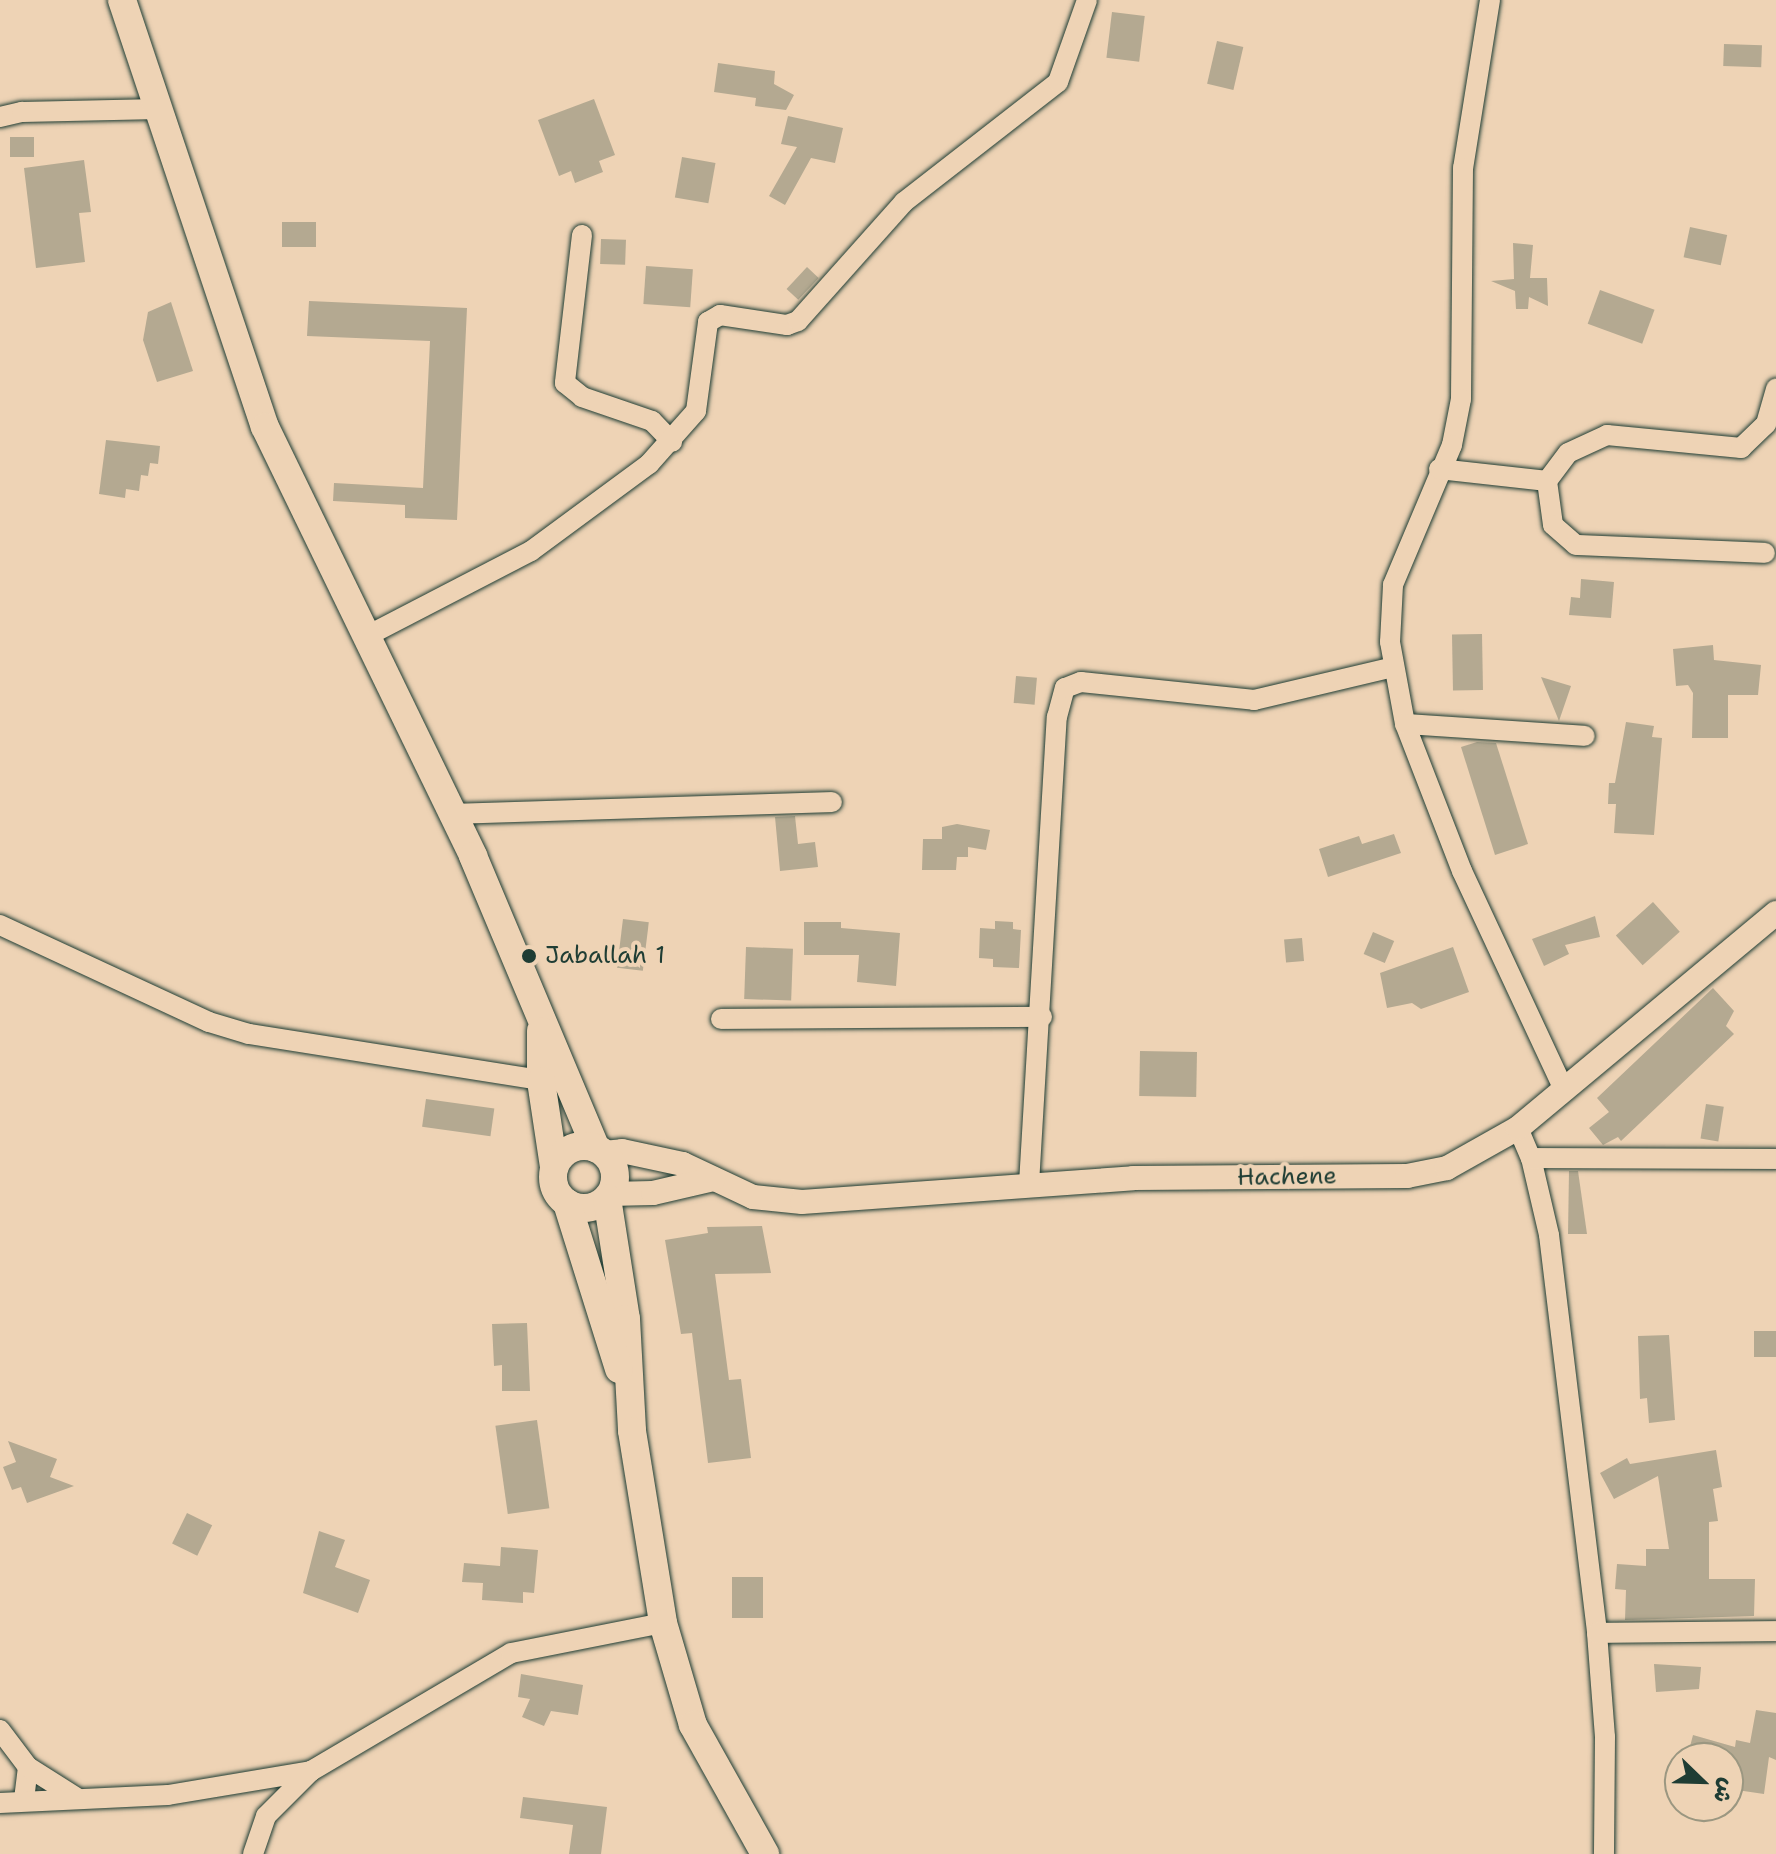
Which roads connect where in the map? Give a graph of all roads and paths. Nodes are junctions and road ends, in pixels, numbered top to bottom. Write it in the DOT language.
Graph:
graph roads {
  1 [pos="122,0"];
  2 [pos="1087,0"];
  3 [pos="1490,0"];
  4 [pos="159,109"];
  5 [pos="0,117"];
  6 [pos="582,235"];
  7 [pos="1776,388"];
  8 [pos="672,442"];
  9 [pos="1439,469"];
  10 [pos="1547,481"];
  11 [pos="1765,553"];
  12 [pos="365,637"];
  13 [pos="1394,667"];
  14 [pos="1405,724"];
  15 [pos="1585,736"];
  16 [pos="832,802"];
  17 [pos="453,814"];
  18 [pos="1776,913"];
  19 [pos="0,925"];
  20 [pos="1042,1017"];
  21 [pos="721,1019"];
  22 [pos="555,1082"];
  23 [pos="1563,1088"];
  24 [pos="1518,1128"];
  25 [pos="600,1150"];
  26 [pos="1531,1158"];
  27 [pos="1776,1159"];
  28 [pos="554,1167"];
  29 [pos="713,1179"];
  30 [pos="1029,1184"];
  31 [pos="608,1196"];
  32 [pos="567,1203"];
  33 [pos="627,1392"];
  34 [pos="663,1623"];
  35 [pos="1776,1631"];
  36 [pos="1597,1633"];
  37 [pos="0,1730"];
  38 [pos="28,1767"];
  39 [pos="311,1771"];
  40 [pos="81,1800"];
  41 [pos="24,1801"];
  42 [pos="0,1803"];
  43 [pos="253,1854"];
  44 [pos="765,1854"];
  45 [pos="1604,1854"];
  1 -- 4 [label="main road"];
  2 -- 8 [label="street"];
  3 -- 9 [label="street"];
  4 -- 5 [label="street"];
  4 -- 12 [label="main road"];
  6 -- 8 [label="street"];
  7 -- 10 [label="street"];
  8 -- 12 [label="street"];
  9 -- 10 [label="street"];
  9 -- 13 [label="street"];
  10 -- 11 [label="street"];
  12 -- 17 [label="main road"];
  13 -- 14 [label="street"];
  13 -- 20 [label="street"];
  14 -- 15 [label="street"];
  14 -- 23 [label="street"];
  16 -- 17 [label="street"];
  17 -- 22 [label="main road"];
  18 -- 23 [label="street, Hachene"];
  19 -- 22 [label="street"];
  20 -- 21 [label="street"];
  20 -- 30 [label="street"];
  22 -- 25 [label="main road"];
  22 -- 28 [label="main road"];
  23 -- 24 [label="street, Hachene"];
  24 -- 26 [label="street"];
  24 -- 30 [label="street, Hachene"];
  25 -- 28 [label="main road"];
  25 -- 29 [label="street, Hachene"];
  25 -- 31 [label="main road"];
  26 -- 27 [label="street"];
  26 -- 36 [label="street"];
  28 -- 32 [label="main road"];
  29 -- 30 [label="street, Hachene"];
  29 -- 31 [label="street"];
  31 -- 32 [label="main road"];
  31 -- 33 [label="main road"];
  32 -- 33 [label="main road"];
  33 -- 34 [label="main road"];
  34 -- 39 [label="street"];
  34 -- 44 [label="main road"];
  35 -- 36 [label="street"];
  36 -- 45 [label="street"];
  37 -- 38 [label="street"];
  38 -- 40 [label="street"];
  38 -- 41 [label="street"];
  39 -- 40 [label="street"];
  39 -- 43 [label="street"];
  40 -- 41 [label="street"];
  41 -- 42 [label="street"];
}
